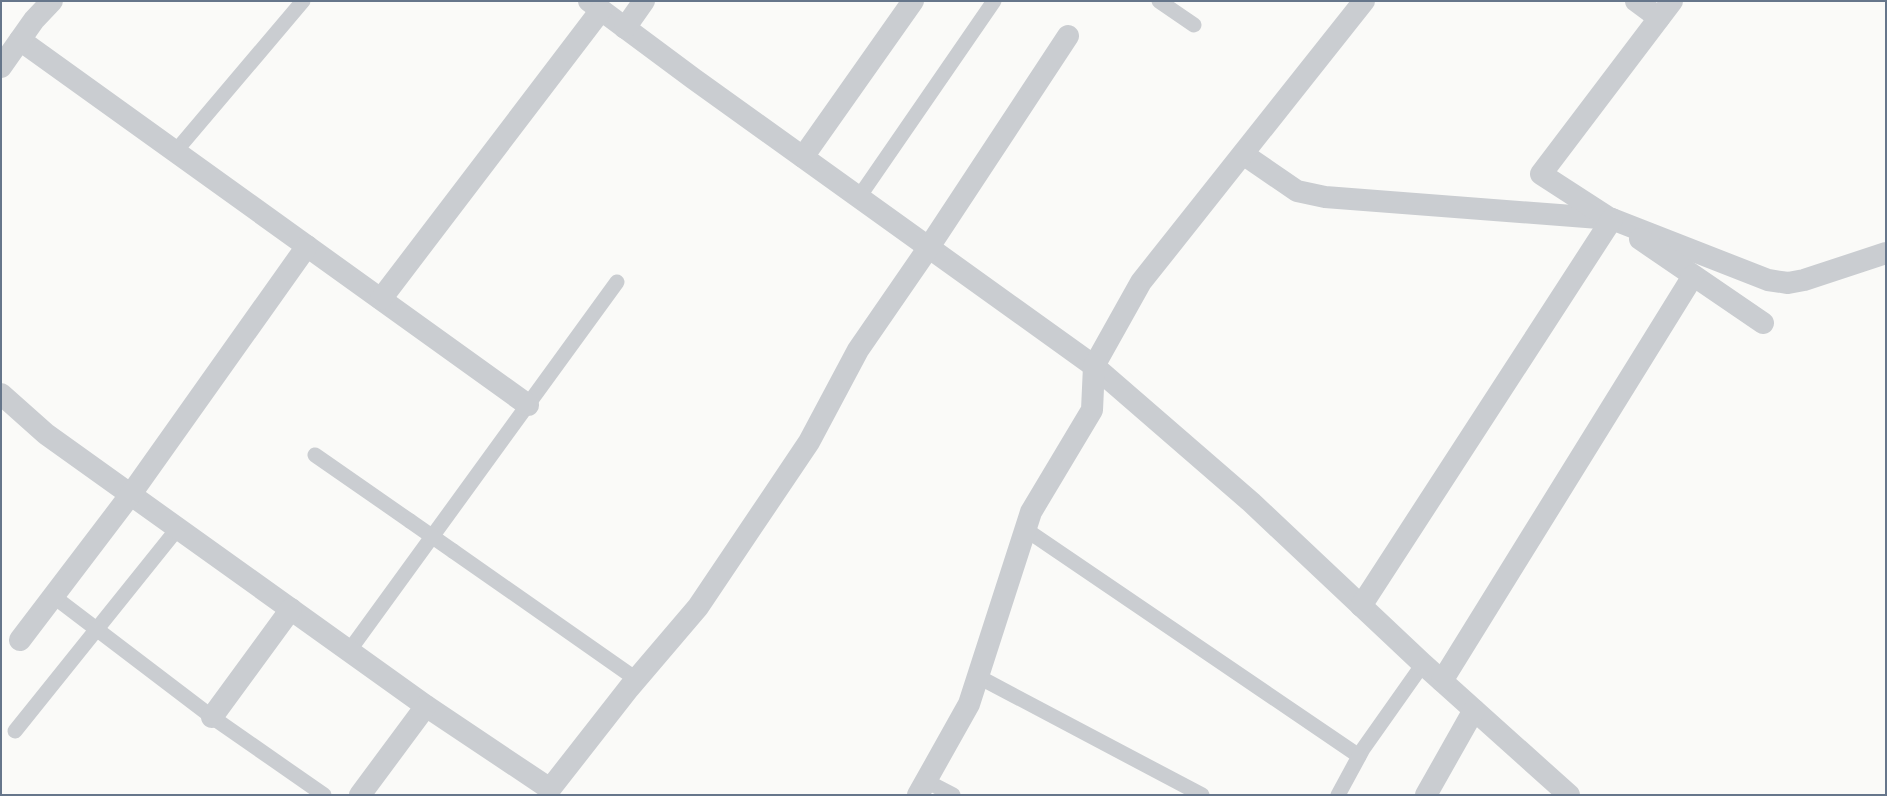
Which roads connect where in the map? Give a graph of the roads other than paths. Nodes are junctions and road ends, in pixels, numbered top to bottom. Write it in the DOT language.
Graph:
graph roads {
  1 [pos="52,1"];
  2 [pos="303,1"];
  3 [pos="644,1"];
  4 [pos="913,1"];
  5 [pos="994,1"];
  6 [pos="1159,1"];
  7 [pos="1364,1"];
  8 [pos="1636,1"];
  9 [pos="1672,1"];
  10 [pos="595,5"];
  11 [pos="1659,18"];
  12 [pos="1194,25"];
  13 [pos="625,28"];
  14 [pos="1068,36"];
  15 [pos="20,40"];
  16 [pos="1,67"];
  17 [pos="175,152"];
  18 [pos="1243,154"];
  19 [pos="803,157"];
  20 [pos="859,197"];
  21 [pos="1612,219"];
  22 [pos="306,246"];
  23 [pos="929,247"];
  24 [pos="1886,253"];
  25 [pos="1693,276"];
  26 [pos="617,282"];
  27 [pos="381,299"];
  28 [pos="1763,324"];
  29 [pos="1094,366"];
  30 [pos="1,394"];
  31 [pos="528,405"];
  32 [pos="315,455"];
  33 [pos="131,494"];
  34 [pos="178,528"];
  35 [pos="1025,529"];
  36 [pos="53,596"];
  37 [pos="1361,606"];
  38 [pos="291,609"];
  39 [pos="96,630"];
  40 [pos="20,640"];
  41 [pos="349,651"];
  42 [pos="1423,664"];
  43 [pos="978,676"];
  44 [pos="636,679"];
  45 [pos="1442,681"];
  46 [pos="426,706"];
  47 [pos="1474,710"];
  48 [pos="212,717"];
  49 [pos="15,731"];
  50 [pos="1359,756"];
  51 [pos="922,788"];
  52 [pos="324,795"];
  53 [pos="360,795"];
  54 [pos="953,795"];
  55 [pos="1202,795"];
  56 [pos="1338,795"];
  57 [pos="1426,795"];
  58 [pos="1569,795"];
  1 -- 15 [label="street"];
  2 -- 17 [label="lane"];
  3 -- 13 [label="street"];
  4 -- 19 [label="street"];
  5 -- 20 [label="lane"];
  6 -- 12 [label="lane"];
  7 -- 18 [label="street"];
  8 -- 11 [label="street"];
  9 -- 11 [label="street"];
  10 -- 13 [label="street"];
  10 -- 27 [label="street"];
  11 -- 21 [label="street"];
  13 -- 19 [label="street"];
  14 -- 23 [label="street"];
  15 -- 16 [label="street"];
  15 -- 17 [label="street"];
  17 -- 22 [label="street"];
  18 -- 21 [label="street"];
  18 -- 29 [label="street"];
  19 -- 20 [label="street"];
  20 -- 23 [label="street"];
  21 -- 24 [label="street"];
  21 -- 25 [label="street"];
  21 -- 37 [label="street"];
  22 -- 27 [label="street"];
  22 -- 33 [label="street"];
  23 -- 29 [label="street"];
  23 -- 44 [label="street"];
  25 -- 28 [label="street"];
  25 -- 45 [label="street"];
  26 -- 31 [label="lane"];
  27 -- 31 [label="street"];
  29 -- 35 [label="street"];
  29 -- 37 [label="street"];
  30 -- 33 [label="street"];
  31 -- 41 [label="lane"];
  32 -- 44 [label="lane, bridge"];
  33 -- 34 [label="street"];
  33 -- 36 [label="street"];
  34 -- 38 [label="street"];
  34 -- 39 [label="lane"];
  35 -- 43 [label="street"];
  35 -- 50 [label="lane"];
  36 -- 39 [label="lane"];
  36 -- 40 [label="street"];
  37 -- 42 [label="street"];
  38 -- 41 [label="street"];
  38 -- 48 [label="street"];
  39 -- 48 [label="lane"];
  39 -- 49 [label="lane"];
  41 -- 46 [label="street"];
  42 -- 45 [label="street"];
  42 -- 50 [label="lane"];
  43 -- 51 [label="street"];
  43 -- 55 [label="lane"];
  44 -- 46 [label="street"];
  45 -- 47 [label="street"];
  46 -- 53 [label="street"];
  47 -- 57 [label="street"];
  47 -- 58 [label="street"];
  48 -- 52 [label="lane"];
  50 -- 56 [label="lane"];
  51 -- 54 [label="lane"];
}
